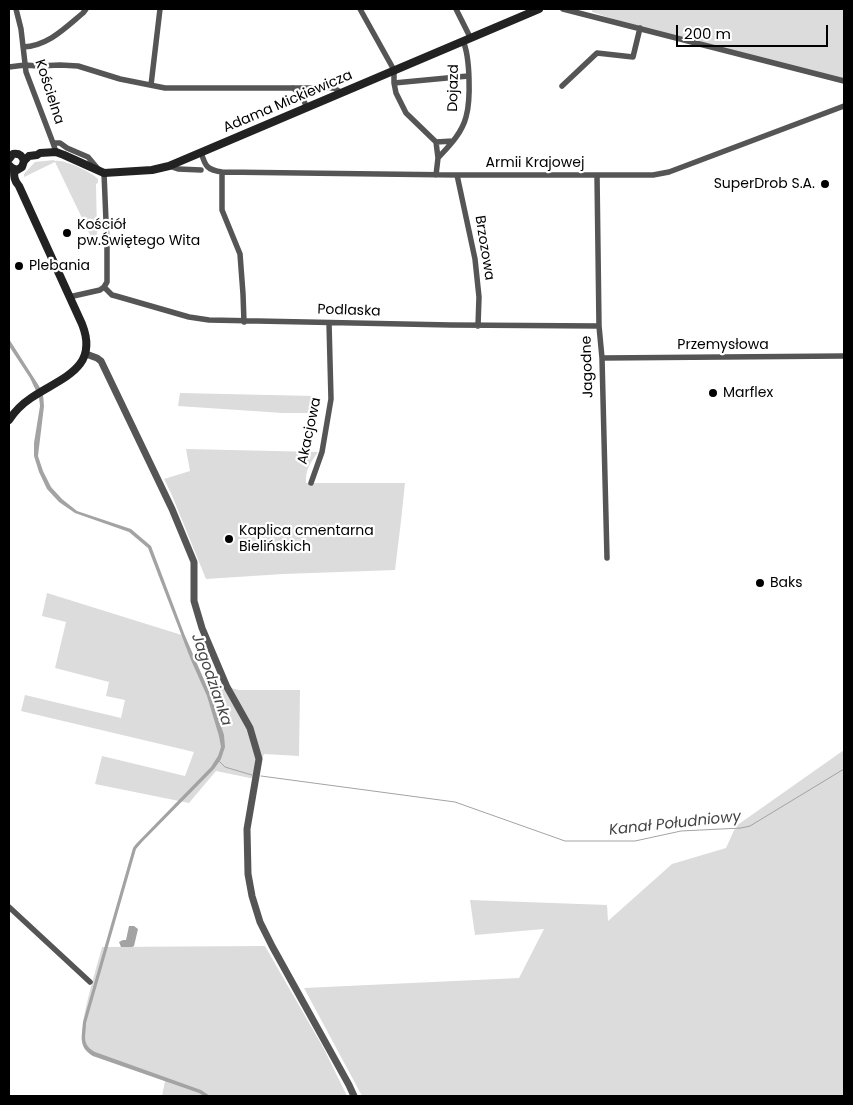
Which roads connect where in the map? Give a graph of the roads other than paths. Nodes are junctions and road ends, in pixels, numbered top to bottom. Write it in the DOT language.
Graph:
graph roads {
  1 [pos="16,9"];
  2 [pos="86,9"];
  3 [pos="160,9"];
  4 [pos="360,9"];
  5 [pos="456,9"];
  6 [pos="539,9"];
  7 [pos="563,9"];
  8 [pos="580,9"];
  9 [pos="572,10"];
  10 [pos="587,15"];
  11 [pos="640,28"];
  12 [pos="467,39"];
  13 [pos="23,47"];
  14 [pos="25,65"];
  15 [pos="9,67"];
  16 [pos="394,70"];
  17 [pos="468,76"];
  18 [pos="843,80"];
  19 [pos="394,83"];
  20 [pos="151,84"];
  21 [pos="562,86"];
  22 [pos="844,87"];
  23 [pos="293,88"];
  24 [pos="342,93"];
  25 [pos="844,99"];
  26 [pos="843,106"];
  27 [pos="307,108"];
  28 [pos="452,141"];
  29 [pos="53,142"];
  30 [pos="436,142"];
  31 [pos="56,152"];
  32 [pos="201,152"];
  33 [pos="15,156"];
  34 [pos="438,158"];
  35 [pos="169,166"];
  36 [pos="14,168"];
  37 [pos="201,170"];
  38 [pos="102,172"];
  39 [pos="222,172"];
  40 [pos="436,175"];
  41 [pos="457,175"];
  42 [pos="597,175"];
  43 [pos="104,287"];
  44 [pos="70,298"];
  45 [pos="244,322"];
  46 [pos="330,324"];
  47 [pos="478,326"];
  48 [pos="599,326"];
  49 [pos="86,354"];
  50 [pos="844,356"];
  51 [pos="602,358"];
  52 [pos="9,420"];
  53 [pos="310,483"];
  54 [pos="607,558"];
  55 [pos="9,907"];
  56 [pos="90,982"];
  57 [pos="354,1096"];
  1 -- 13 [label="street, Kościelna"];
  2 -- 13 [label="street"];
  3 -- 20 [label="street"];
  4 -- 16 [label="street"];
  5 -- 12 [label="street, Dojazd"];
  6 -- 12 [label="main road, Adama Mickiewicza"];
  7 -- 9 [label="street"];
  8 -- 10 [label="street"];
  9 -- 10 [label="street"];
  10 -- 11 [label="street"];
  11 -- 18 [label="street"];
  11 -- 21 [label="street"];
  12 -- 16 [label="main road, Adama Mickiewicza"];
  12 -- 17 [label="street, Dojazd"];
  13 -- 14 [label="street, Kościelna"];
  14 -- 15 [label="street"];
  14 -- 20 [label="street"];
  14 -- 29 [label="street, Kościelna"];
  16 -- 19 [label="street"];
  16 -- 24 [label="main road, Adama Mickiewicza"];
  17 -- 19 [label="street"];
  17 -- 28 [label="street, Dojazd"];
  18 -- 22 [label="street"];
  19 -- 30 [label="street"];
  20 -- 23 [label="street"];
  23 -- 24 [label="street"];
  23 -- 27 [label="street"];
  24 -- 27 [label="main road, Adama Mickiewicza"];
  25 -- 26 [label="street"];
  26 -- 42 [label="street, Armii Krajowej"];
  27 -- 32 [label="main road, Adama Mickiewicza"];
  28 -- 30 [label="street"];
  28 -- 34 [label="street, Dojazd"];
  29 -- 31 [label="street, Kościelna"];
  29 -- 38 [label="street"];
  30 -- 34 [label="street"];
  31 -- 33 [label="main road, Adama Mickiewicza"];
  31 -- 38 [label="main road, Adama Mickiewicza"];
  32 -- 35 [label="main road, Adama Mickiewicza"];
  32 -- 39 [label="street, Armii Krajowej"];
  33 -- 36 [label="main road"];
  34 -- 40 [label="street"];
  35 -- 37 [label="street"];
  35 -- 38 [label="main road, Adama Mickiewicza"];
  36 -- 44 [label="main road"];
  38 -- 43 [label="street"];
  39 -- 40 [label="street, Armii Krajowej"];
  39 -- 45 [label="street"];
  40 -- 41 [label="street, Armii Krajowej"];
  41 -- 42 [label="street, Armii Krajowej"];
  41 -- 47 [label="street, Brzozowa"];
  42 -- 48 [label="street, Jagodne"];
  43 -- 44 [label="street"];
  43 -- 45 [label="street, Podlaska"];
  44 -- 49 [label="main road"];
  45 -- 46 [label="street, Podlaska"];
  46 -- 47 [label="street, Podlaska"];
  46 -- 53 [label="street, Akacjowa"];
  47 -- 48 [label="street, Podlaska"];
  48 -- 51 [label="street, Jagodne"];
  49 -- 52 [label="main road"];
  49 -- 57 [label="street"];
  50 -- 51 [label="street, Przemysłowa"];
  51 -- 54 [label="street, Jagodne"];
  55 -- 56 [label="street"];
}
